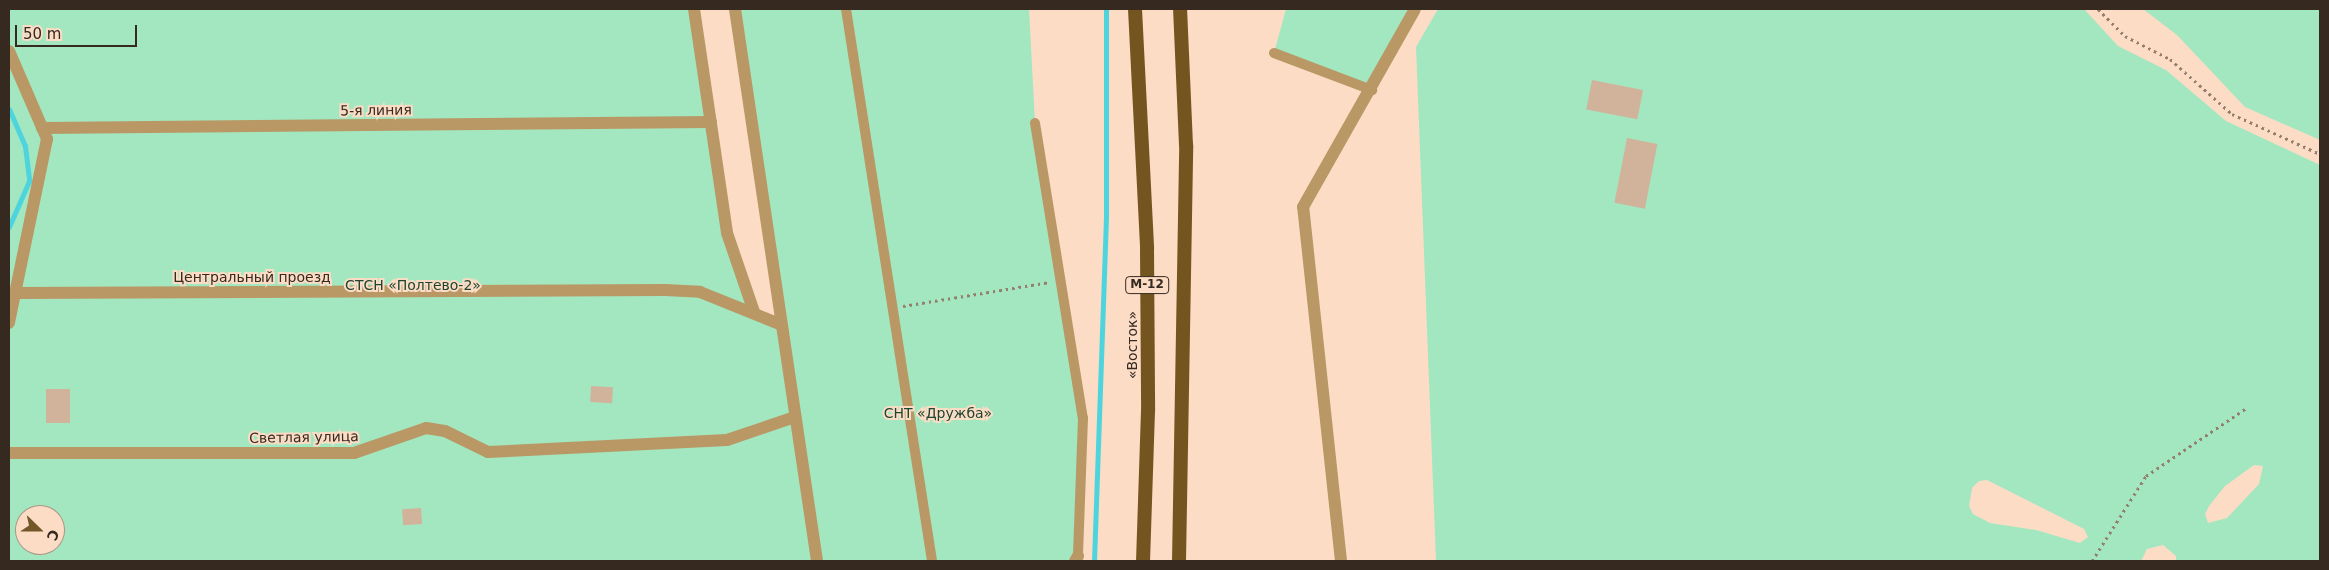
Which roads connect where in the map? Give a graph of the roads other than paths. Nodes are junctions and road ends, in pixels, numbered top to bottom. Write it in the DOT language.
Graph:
graph roads {
  1 [pos="694,9"];
  2 [pos="736,9"];
  3 [pos="846,9"];
  4 [pos="1135,9"];
  5 [pos="1180,9"];
  6 [pos="1415,9"];
  7 [pos="9,52"];
  8 [pos="1274,53"];
  9 [pos="1372,90"];
  10 [pos="711,122"];
  11 [pos="1035,123"];
  12 [pos="42,128"];
  13 [pos="15,293"];
  14 [pos="754,312"];
  15 [pos="9,323"];
  16 [pos="782,325"];
  17 [pos="796,417"];
  18 [pos="9,453"];
  19 [pos="1077,558"];
  20 [pos="817,561"];
  21 [pos="932,561"];
  22 [pos="1143,561"];
  23 [pos="1179,561"];
  24 [pos="1341,561"];
  1 -- 10 [label="street"];
  2 -- 16 [label="street"];
  3 -- 21 [label="lane"];
  4 -- 22 [label="highway, «Восток» / М-12"];
  5 -- 23 [label="highway, М-12"];
  6 -- 9 [label="street"];
  7 -- 12 [label="street"];
  8 -- 9 [label="lane"];
  9 -- 24 [label="street"];
  10 -- 12 [label="street, 5-я линия"];
  10 -- 14 [label="street"];
  11 -- 19 [label="lane"];
  12 -- 13 [label="street"];
  13 -- 14 [label="street, Центральный проезд"];
  13 -- 15 [label="street"];
  14 -- 16 [label="street, Центральный проезд"];
  16 -- 17 [label="street"];
  17 -- 18 [label="street, Светлая улица"];
  17 -- 20 [label="street"];
}
